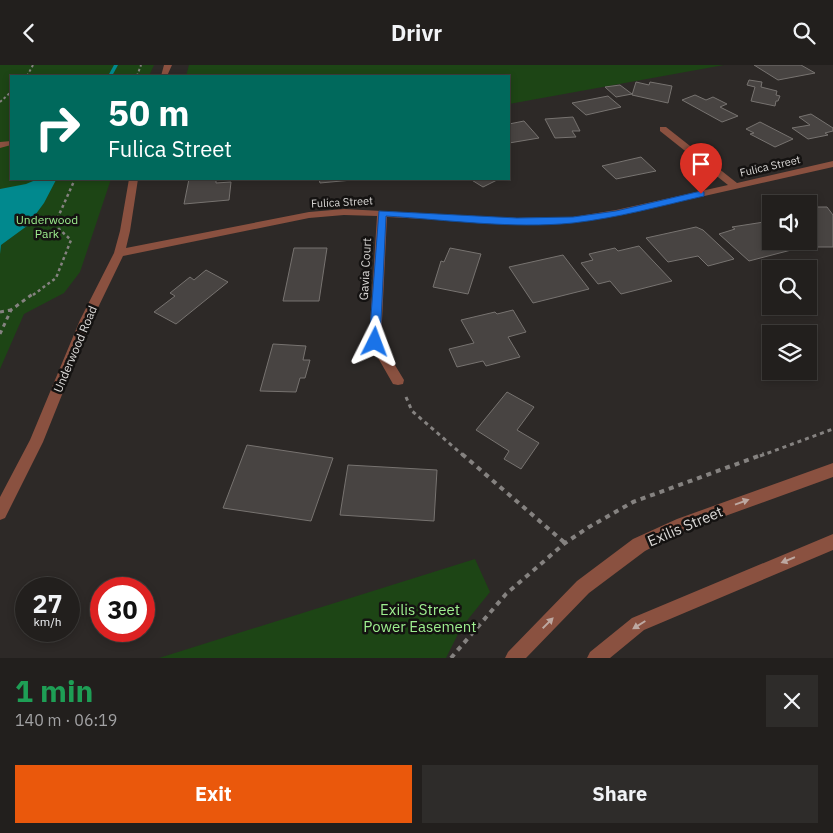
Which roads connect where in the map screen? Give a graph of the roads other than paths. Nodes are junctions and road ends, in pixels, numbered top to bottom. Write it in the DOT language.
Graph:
graph roads {
  1 [pos="663,129"];
  2 [pos="833,164"];
  3 [pos="133,180"];
  4 [pos="736,186"];
  5 [pos="382,213"];
  6 [pos="119,253"];
  7 [pos="398,380"];
  8 [pos="833,469"];
  9 [pos="0,513"];
  10 [pos="833,542"];
  11 [pos="514,658"];
  12 [pos="596,658"];
  1 -- 4 [label="street"];
  2 -- 4 [label="street, Fulica Street"];
  3 -- 6 [label="street, Underwood Road"];
  4 -- 5 [label="street, Fulica Street"];
  5 -- 6 [label="street, Fulica Street"];
  5 -- 7 [label="street, Gavia Court"];
  6 -- 9 [label="street, Underwood Road"];
  11 -- 8 [label="street, Exilis Street, one-way"];
  10 -- 12 [label="street, one-way"];
}
